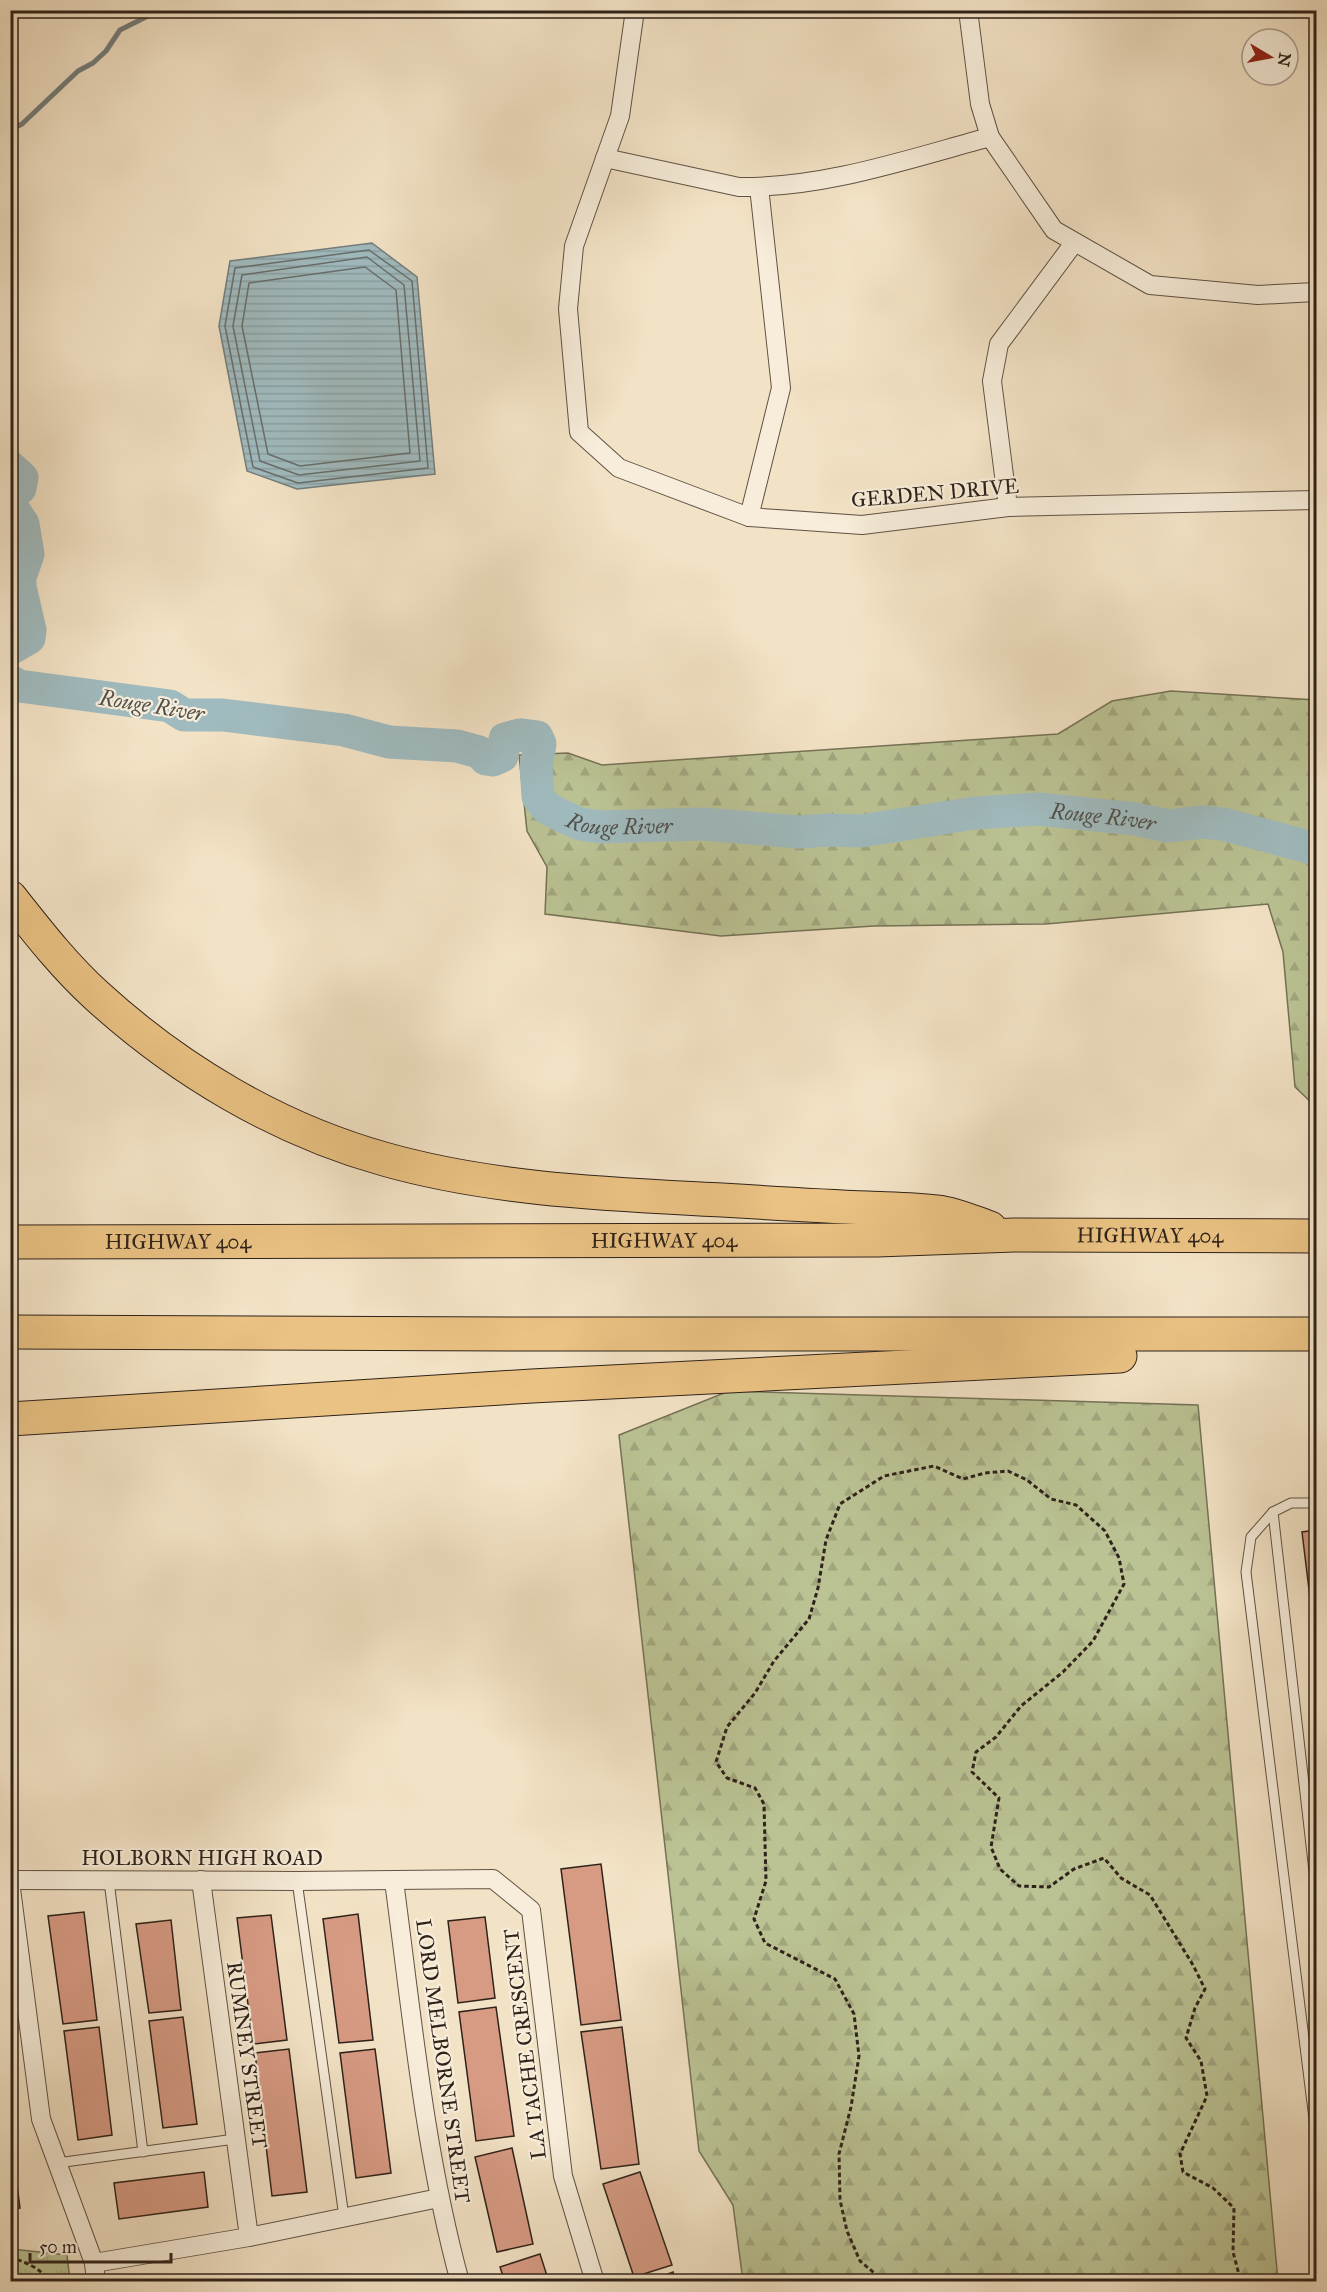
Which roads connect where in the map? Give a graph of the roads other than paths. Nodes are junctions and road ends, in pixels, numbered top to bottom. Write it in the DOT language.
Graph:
graph roads {
  1 [pos="635,10"];
  2 [pos="968,10"];
  3 [pos="990,137"];
  4 [pos="605,158"];
  5 [pos="759,187"];
  6 [pos="1074,243"];
  7 [pos="1317,292"];
  8 [pos="1317,500"];
  9 [pos="1008,507"];
  10 [pos="749,517"];
  11 [pos="10,897"];
  12 [pos="1014,1235"];
  13 [pos="1317,1236"];
  14 [pos="10,1242"];
  15 [pos="10,1332"];
  16 [pos="1317,1334"];
  17 [pos="1192,1335"];
  18 [pos="10,1419"];
  19 [pos="1317,1503"];
  20 [pos="1273,1512"];
  21 [pos="201,1880"];
  22 [pos="10,1881"];
  23 [pos="109,1881"];
  24 [pos="297,1881"];
  25 [pos="394,1881"];
  26 [pos="1317,1890"];
  27 [pos="1317,2135"];
  28 [pos="235,2139"];
  29 [pos="143,2152"];
  30 [pos="57,2163"];
  31 [pos="439,2198"];
  32 [pos="344,2217"];
  33 [pos="249,2237"];
  34 [pos="94,2263"];
  35 [pos="96,2282"];
  36 [pos="460,2282"];
  37 [pos="595,2282"];
  1 -- 4 [label="street, GERDEN DRIVE"];
  2 -- 3 [label="street"];
  3 -- 5 [label="street"];
  3 -- 6 [label="street"];
  4 -- 5 [label="street"];
  4 -- 10 [label="street, GERDEN DRIVE"];
  5 -- 10 [label="street"];
  6 -- 7 [label="street"];
  6 -- 9 [label="street"];
  8 -- 9 [label="street, GERDEN DRIVE"];
  9 -- 10 [label="street, GERDEN DRIVE"];
  11 -- 12 [label="highway"];
  12 -- 13 [label="highway, HIGHWAY 404"];
  12 -- 14 [label="highway, HIGHWAY 404"];
  15 -- 17 [label="highway"];
  16 -- 17 [label="highway"];
  17 -- 18 [label="highway"];
  19 -- 20 [label="lane"];
  20 -- 26 [label="lane"];
  20 -- 27 [label="lane"];
  21 -- 23 [label="street, HOLBORN HIGH ROAD"];
  21 -- 24 [label="street, HOLBORN HIGH ROAD"];
  21 -- 28 [label="street, RUMNEY STREET"];
  22 -- 23 [label="street, HOLBORN HIGH ROAD"];
  22 -- 30 [label="street"];
  23 -- 29 [label="lane"];
  24 -- 25 [label="street, HOLBORN HIGH ROAD"];
  24 -- 32 [label="lane"];
  25 -- 31 [label="street, LORD MELBORNE STREET"];
  25 -- 37 [label="street, LA TACHE CRESCENT"];
  28 -- 29 [label="lane"];
  28 -- 33 [label="street, RUMNEY STREET"];
  29 -- 30 [label="lane"];
  30 -- 34 [label="street"];
  31 -- 32 [label="street"];
  31 -- 36 [label="street, LORD MELBORNE STREET"];
  32 -- 33 [label="street"];
  33 -- 34 [label="street"];
  34 -- 35 [label="street"];
}
